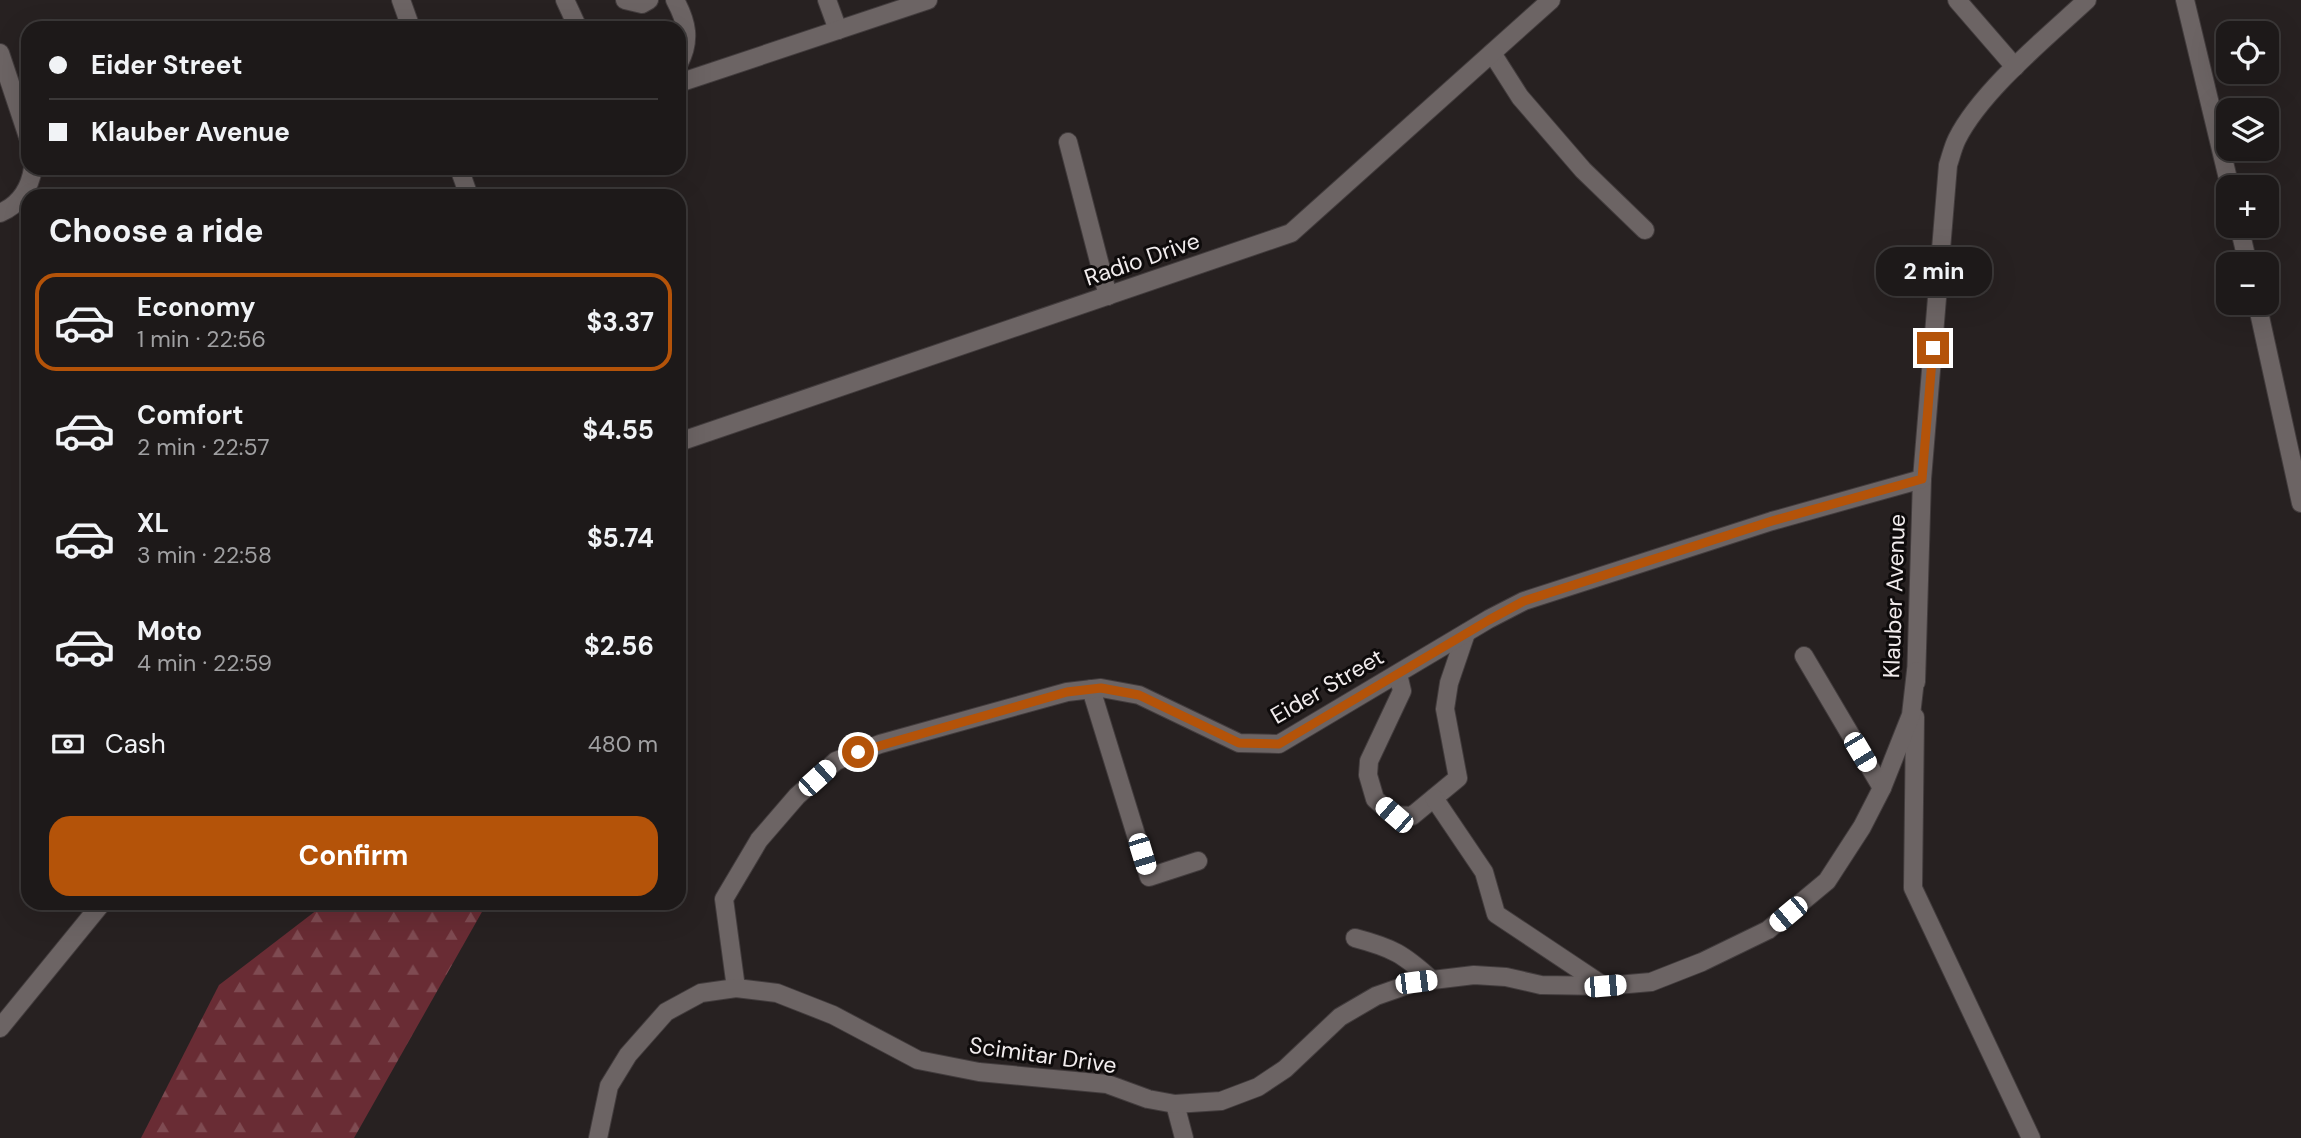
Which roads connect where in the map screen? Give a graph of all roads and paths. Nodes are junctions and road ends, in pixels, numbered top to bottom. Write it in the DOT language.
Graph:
graph roads {
  1 [pos="401,0"];
  2 [pos="565,0"];
  3 [pos="625,0"];
  4 [pos="649,0"];
  5 [pos="675,0"];
  6 [pos="827,0"];
  7 [pos="928,0"];
  8 [pos="1550,0"];
  9 [pos="1957,0"];
  10 [pos="2087,0"];
  11 [pos="2185,0"];
  12 [pos="408,21"];
  13 [pos="576,21"];
  14 [pos="684,21"];
  15 [pos="686,27"];
  16 [pos="838,30"];
  17 [pos="686,46"];
  18 [pos="0,53"];
  19 [pos="1492,53"];
  20 [pos="2015,67"];
  21 [pos="686,81"];
  22 [pos="21,117"];
  23 [pos="1068,142"];
  24 [pos="2227,175"];
  25 [pos="21,196"];
  26 [pos="0,213"];
  27 [pos="1645,230"];
  28 [pos="1108,296"];
  29 [pos="2260,315"];
  30 [pos="686,440"];
  31 [pos="1922,479"];
  32 [pos="2301,503"];
  33 [pos="1466,633"];
  34 [pos="1804,656"];
  35 [pos="1916,671"];
  36 [pos="1398,674"];
  37 [pos="1091,690"];
  38 [pos="1882,788"];
  39 [pos="1434,798"];
  40 [pos="1198,861"];
  41 [pos="97,910"];
  42 [pos="1356,938"];
  43 [pos="1432,980"];
  44 [pos="1605,986"];
  45 [pos="736,988"];
  46 [pos="0,1028"];
  47 [pos="1175,1104"];
  48 [pos="598,1138"];
  49 [pos="1184,1138"];
  50 [pos="2031,1138"];
  1 -- 12 [label="street"];
  2 -- 13 [label="street"];
  3 -- 4 [label="street"];
  5 -- 14 [label="street"];
  6 -- 16 [label="street"];
  7 -- 16 [label="street"];
  8 -- 19 [label="street, Radio Drive"];
  9 -- 20 [label="street"];
  10 -- 20 [label="street, Klauber Avenue"];
  11 -- 24 [label="street"];
  15 -- 17 [label="street"];
  16 -- 21 [label="street"];
  18 -- 22 [label="street"];
  19 -- 27 [label="street"];
  19 -- 28 [label="street, Radio Drive"];
  20 -- 31 [label="street, Klauber Avenue"];
  23 -- 28 [label="street"];
  25 -- 26 [label="street"];
  28 -- 30 [label="street, Radio Drive"];
  29 -- 32 [label="street"];
  31 -- 33 [label="street, Eider Street"];
  31 -- 35 [label="street, Klauber Avenue"];
  33 -- 36 [label="street, Eider Street"];
  33 -- 39 [label="street"];
  34 -- 38 [label="street"];
  35 -- 38 [label="street, Scimitar Drive"];
  35 -- 50 [label="street, Klauber Avenue"];
  36 -- 37 [label="street, Eider Street"];
  36 -- 39 [label="street"];
  37 -- 40 [label="street"];
  37 -- 45 [label="street, Eider Street"];
  38 -- 44 [label="street, Scimitar Drive"];
  39 -- 44 [label="street"];
  41 -- 46 [label="street"];
  42 -- 43 [label="street"];
  43 -- 44 [label="street, Scimitar Drive"];
  43 -- 47 [label="street, Scimitar Drive"];
  45 -- 47 [label="street, Scimitar Drive"];
  45 -- 48 [label="street, Scimitar Drive"];
  47 -- 49 [label="street"];
}
